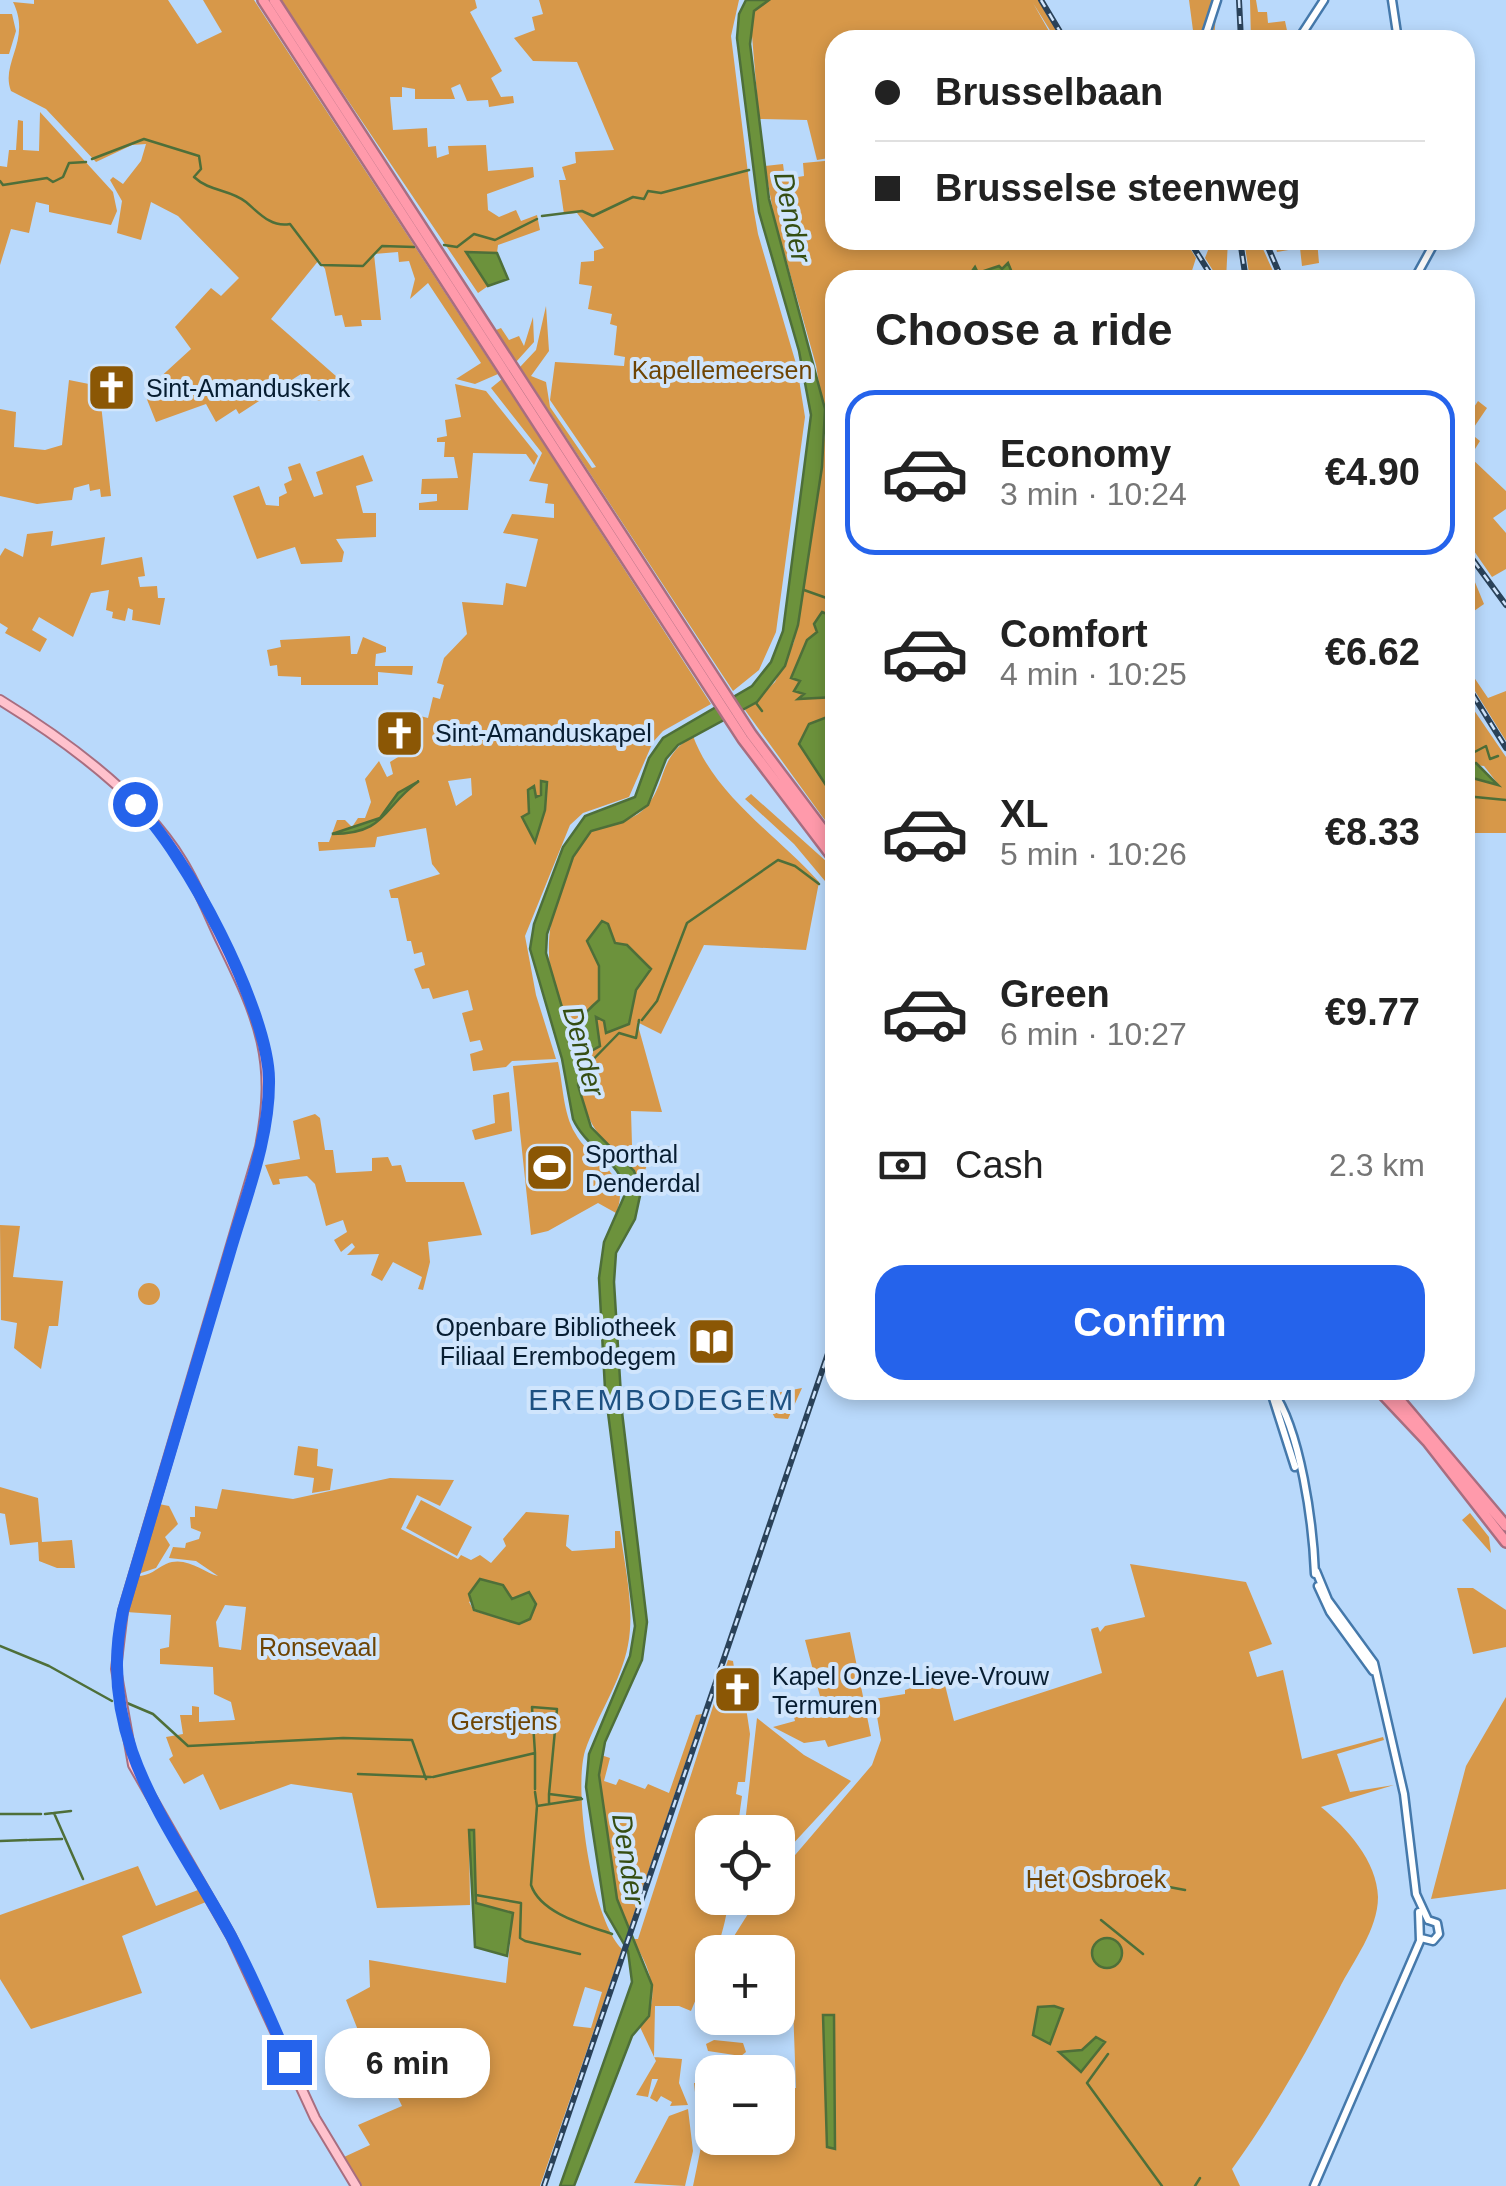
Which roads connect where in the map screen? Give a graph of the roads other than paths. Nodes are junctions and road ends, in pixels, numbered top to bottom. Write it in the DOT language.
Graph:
graph roads {
  1 [pos="262,0"];
  2 [pos="274,0"];
  3 [pos="1217,0"];
  4 [pos="1324,0"];
  5 [pos="1392,0"];
  6 [pos="1206,30"];
  7 [pos="1304,30"];
  8 [pos="1396,30"];
  9 [pos="715,688"];
  10 [pos="0,700"];
  11 [pos="747,737"];
  12 [pos="825,834"];
  13 [pos="825,846"];
  14 [pos="1276,1400"];
  15 [pos="1388,1400"];
  16 [pos="1399,1400"];
  17 [pos="1506,1526"];
  18 [pos="1506,1542"];
  19 [pos="1425,1921"];
  20 [pos="1424,1939"];
  21 [pos="356,2186"];
  22 [pos="1314,2186"];
  1 -- 9 [label="highway"];
  2 -- 9 [label="highway"];
  3 -- 6 [label="main road"];
  4 -- 7 [label="main road"];
  5 -- 8 [label="main road"];
  9 -- 11 [label="highway"];
  10 -- 21 [label="main road"];
  11 -- 12 [label="highway"];
  11 -- 13 [label="highway"];
  14 -- 19 [label="main road"];
  15 -- 18 [label="highway"];
  16 -- 17 [label="highway"];
  19 -- 20 [label="main road"];
  19 -- 20 [label="main road"];
  20 -- 22 [label="main road"];
}
